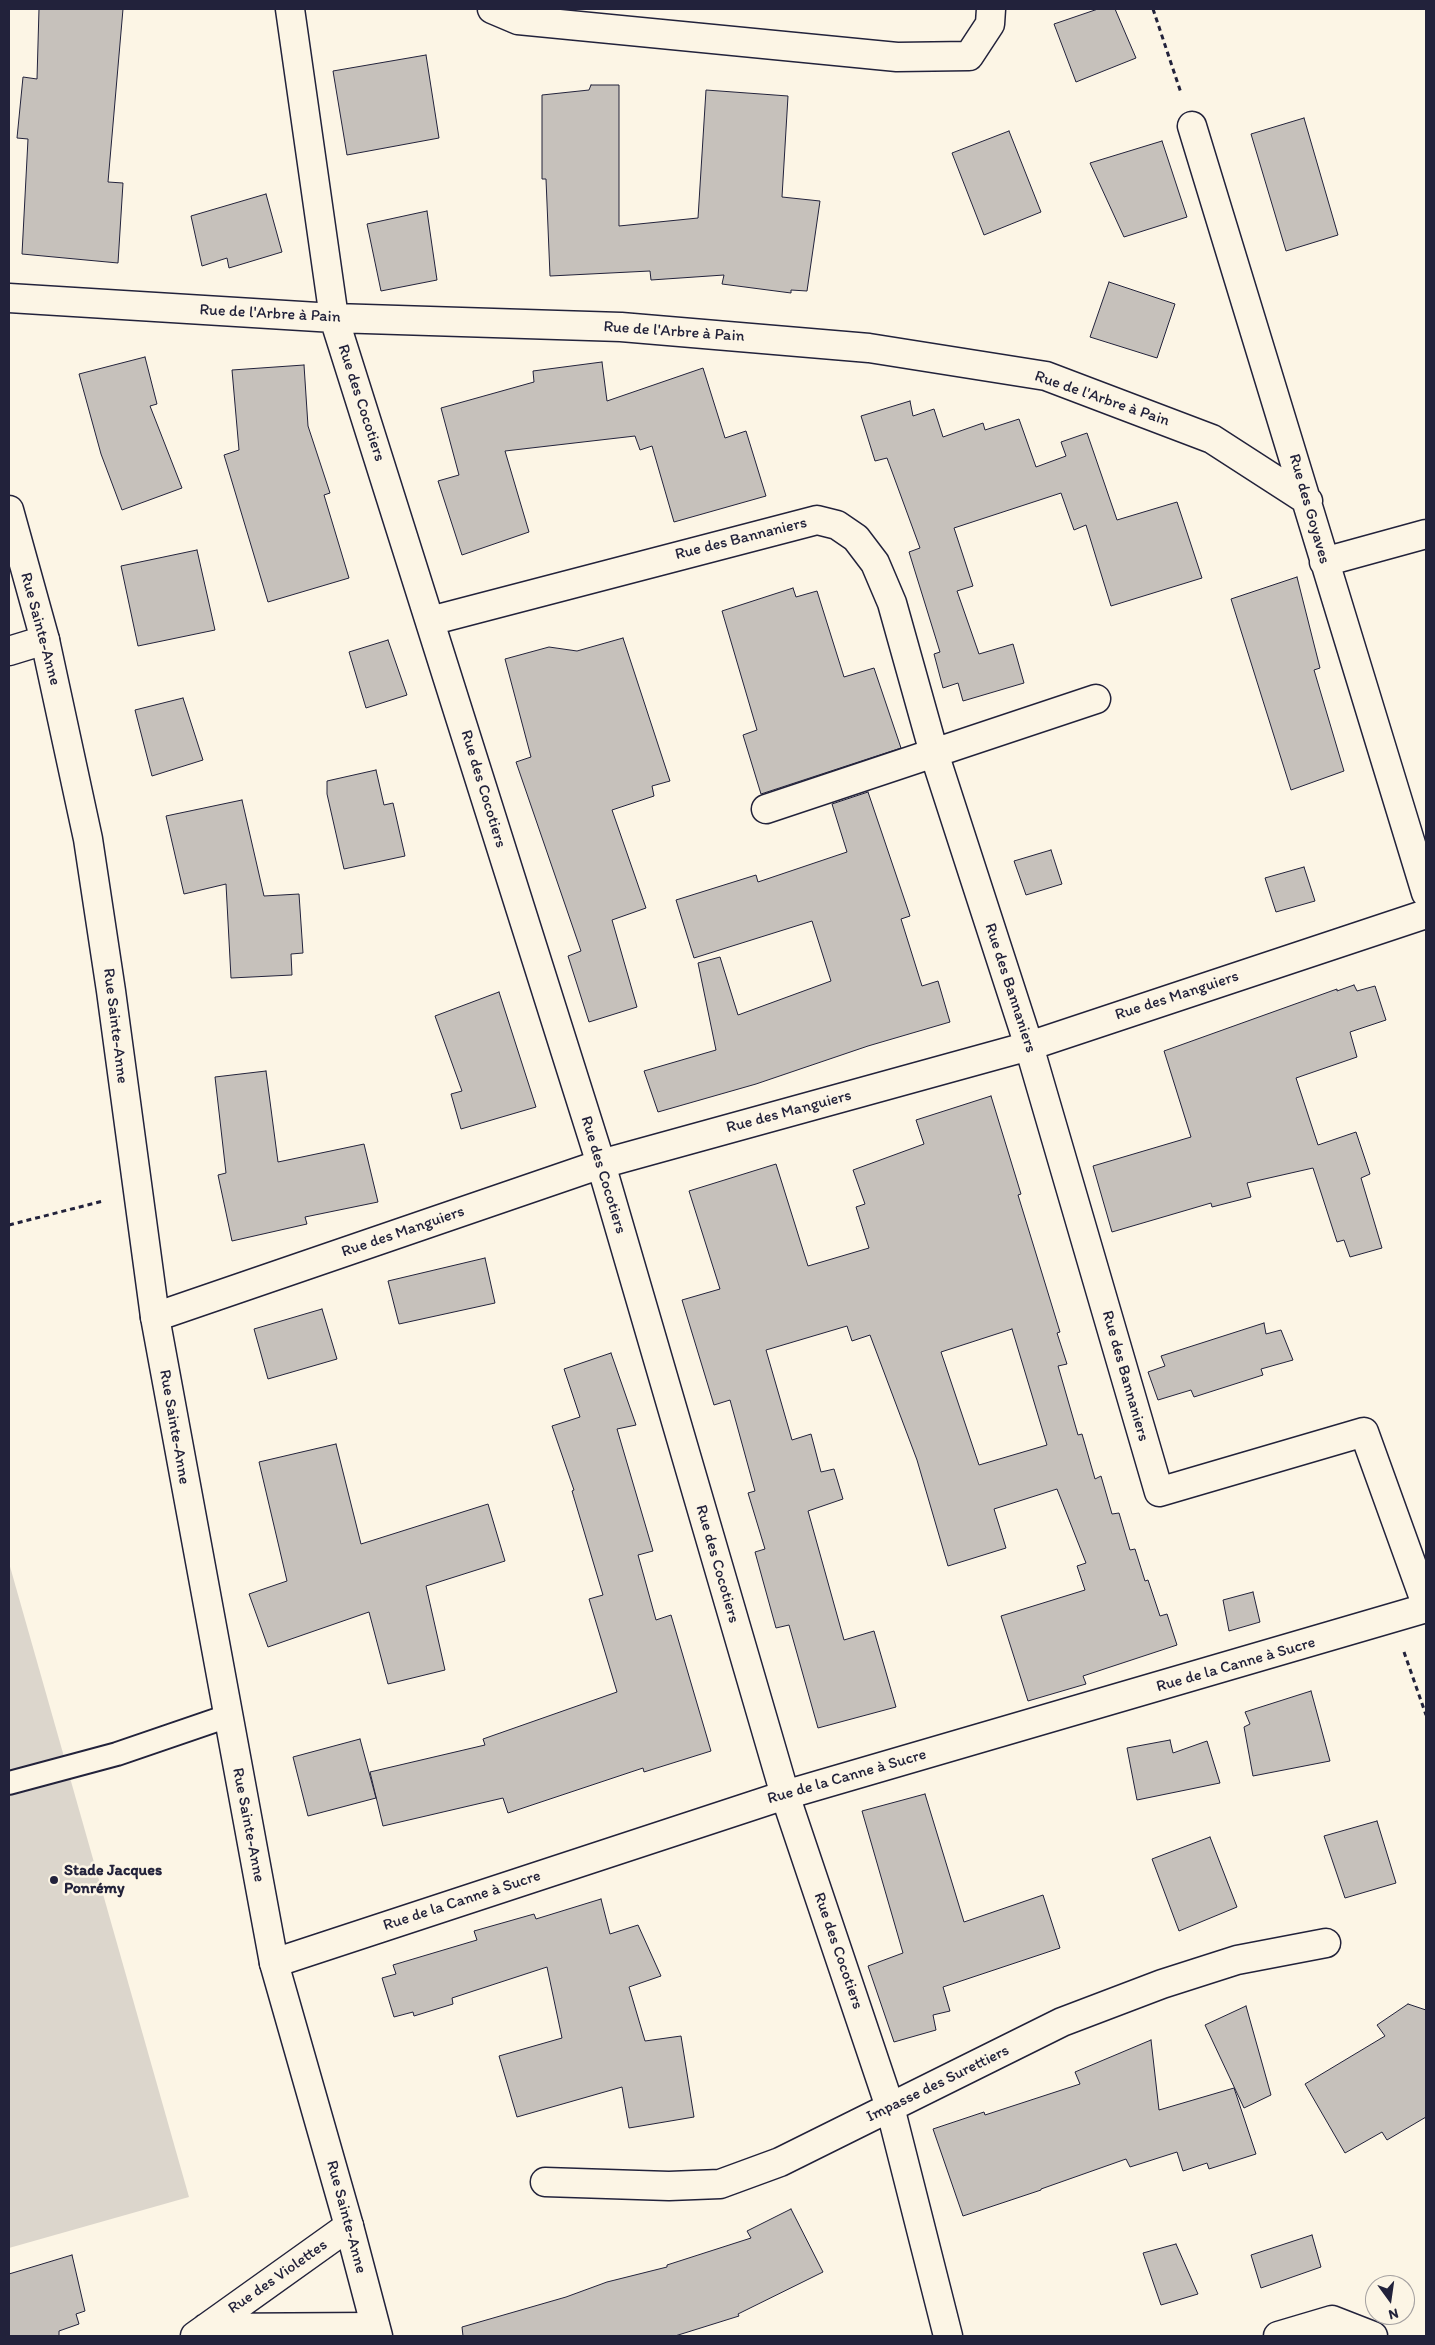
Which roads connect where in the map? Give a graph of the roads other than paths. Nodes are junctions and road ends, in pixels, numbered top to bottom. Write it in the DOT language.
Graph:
graph roads {
  1 [pos="290,9"];
  2 [pos="492,9"];
  3 [pos="991,9"];
  4 [pos="1192,126"];
  5 [pos="9,298"];
  6 [pos="334,318"];
  7 [pos="1308,501"];
  8 [pos="9,510"];
  9 [pos="1426,534"];
  10 [pos="1324,562"];
  11 [pos="430,621"];
  12 [pos="45,640"];
  13 [pos="9,651"];
  14 [pos="1096,699"];
  15 [pos="934,753"];
  16 [pos="766,809"];
  17 [pos="1426,893"];
  18 [pos="1426,914"];
  19 [pos="1028,1046"];
  20 [pos="601,1164"];
  21 [pos="155,1317"];
  22 [pos="1426,1604"];
  23 [pos="1426,1608"];
  24 [pos="228,1716"];
  25 [pos="9,1783"];
  26 [pos="784,1794"];
  27 [pos="1326,1944"];
  28 [pos="274,1963"];
  29 [pos="890,2107"];
  30 [pos="546,2182"];
  31 [pos="349,2226"];
  32 [pos="200,2332"];
  33 [pos="376,2332"];
  34 [pos="948,2336"];
  35 [pos="1278,2336"];
  36 [pos="1373,2336"];
  1 -- 6 [label="street, Rue des Cocotiers"];
  2 -- 3 [label="street"];
  4 -- 7 [label="street, Rue des Goyaves"];
  5 -- 6 [label="street, Rue de l'Arbre à Pain"];
  6 -- 7 [label="street, Rue de l'Arbre à Pain"];
  6 -- 11 [label="street, Rue des Cocotiers"];
  7 -- 10 [label="street, Rue des Goyaves"];
  8 -- 12 [label="street, Rue Sainte-Anne"];
  9 -- 10 [label="street"];
  10 -- 17 [label="street, Rue des Goyaves"];
  11 -- 15 [label="street, Rue des Bannaniers"];
  11 -- 20 [label="street, Rue des Cocotiers"];
  12 -- 13 [label="street"];
  12 -- 21 [label="street, Rue Sainte-Anne"];
  14 -- 15 [label="street"];
  15 -- 16 [label="street"];
  15 -- 19 [label="street, Rue des Bannaniers"];
  18 -- 19 [label="street, Rue des Manguiers"];
  19 -- 20 [label="street, Rue des Manguiers"];
  19 -- 22 [label="street, Rue des Bannaniers"];
  20 -- 21 [label="street, Rue des Manguiers"];
  20 -- 26 [label="street, Rue des Cocotiers"];
  21 -- 24 [label="street, Rue Sainte-Anne"];
  23 -- 26 [label="street, Rue de la Canne à Sucre"];
  24 -- 25 [label="lane"];
  24 -- 28 [label="street, Rue Sainte-Anne"];
  26 -- 28 [label="street, Rue de la Canne à Sucre"];
  26 -- 29 [label="street, Rue des Cocotiers"];
  27 -- 29 [label="street, Impasse des Surettiers"];
  28 -- 31 [label="street, Rue Sainte-Anne"];
  29 -- 30 [label="street, Impasse des Surettiers"];
  29 -- 34 [label="street, Rue des Cocotiers"];
  31 -- 32 [label="street, Rue des Violettes"];
  31 -- 33 [label="street, Rue Sainte-Anne"];
  32 -- 33 [label="street, Rue des Violettes"];
  35 -- 36 [label="street"];
}
